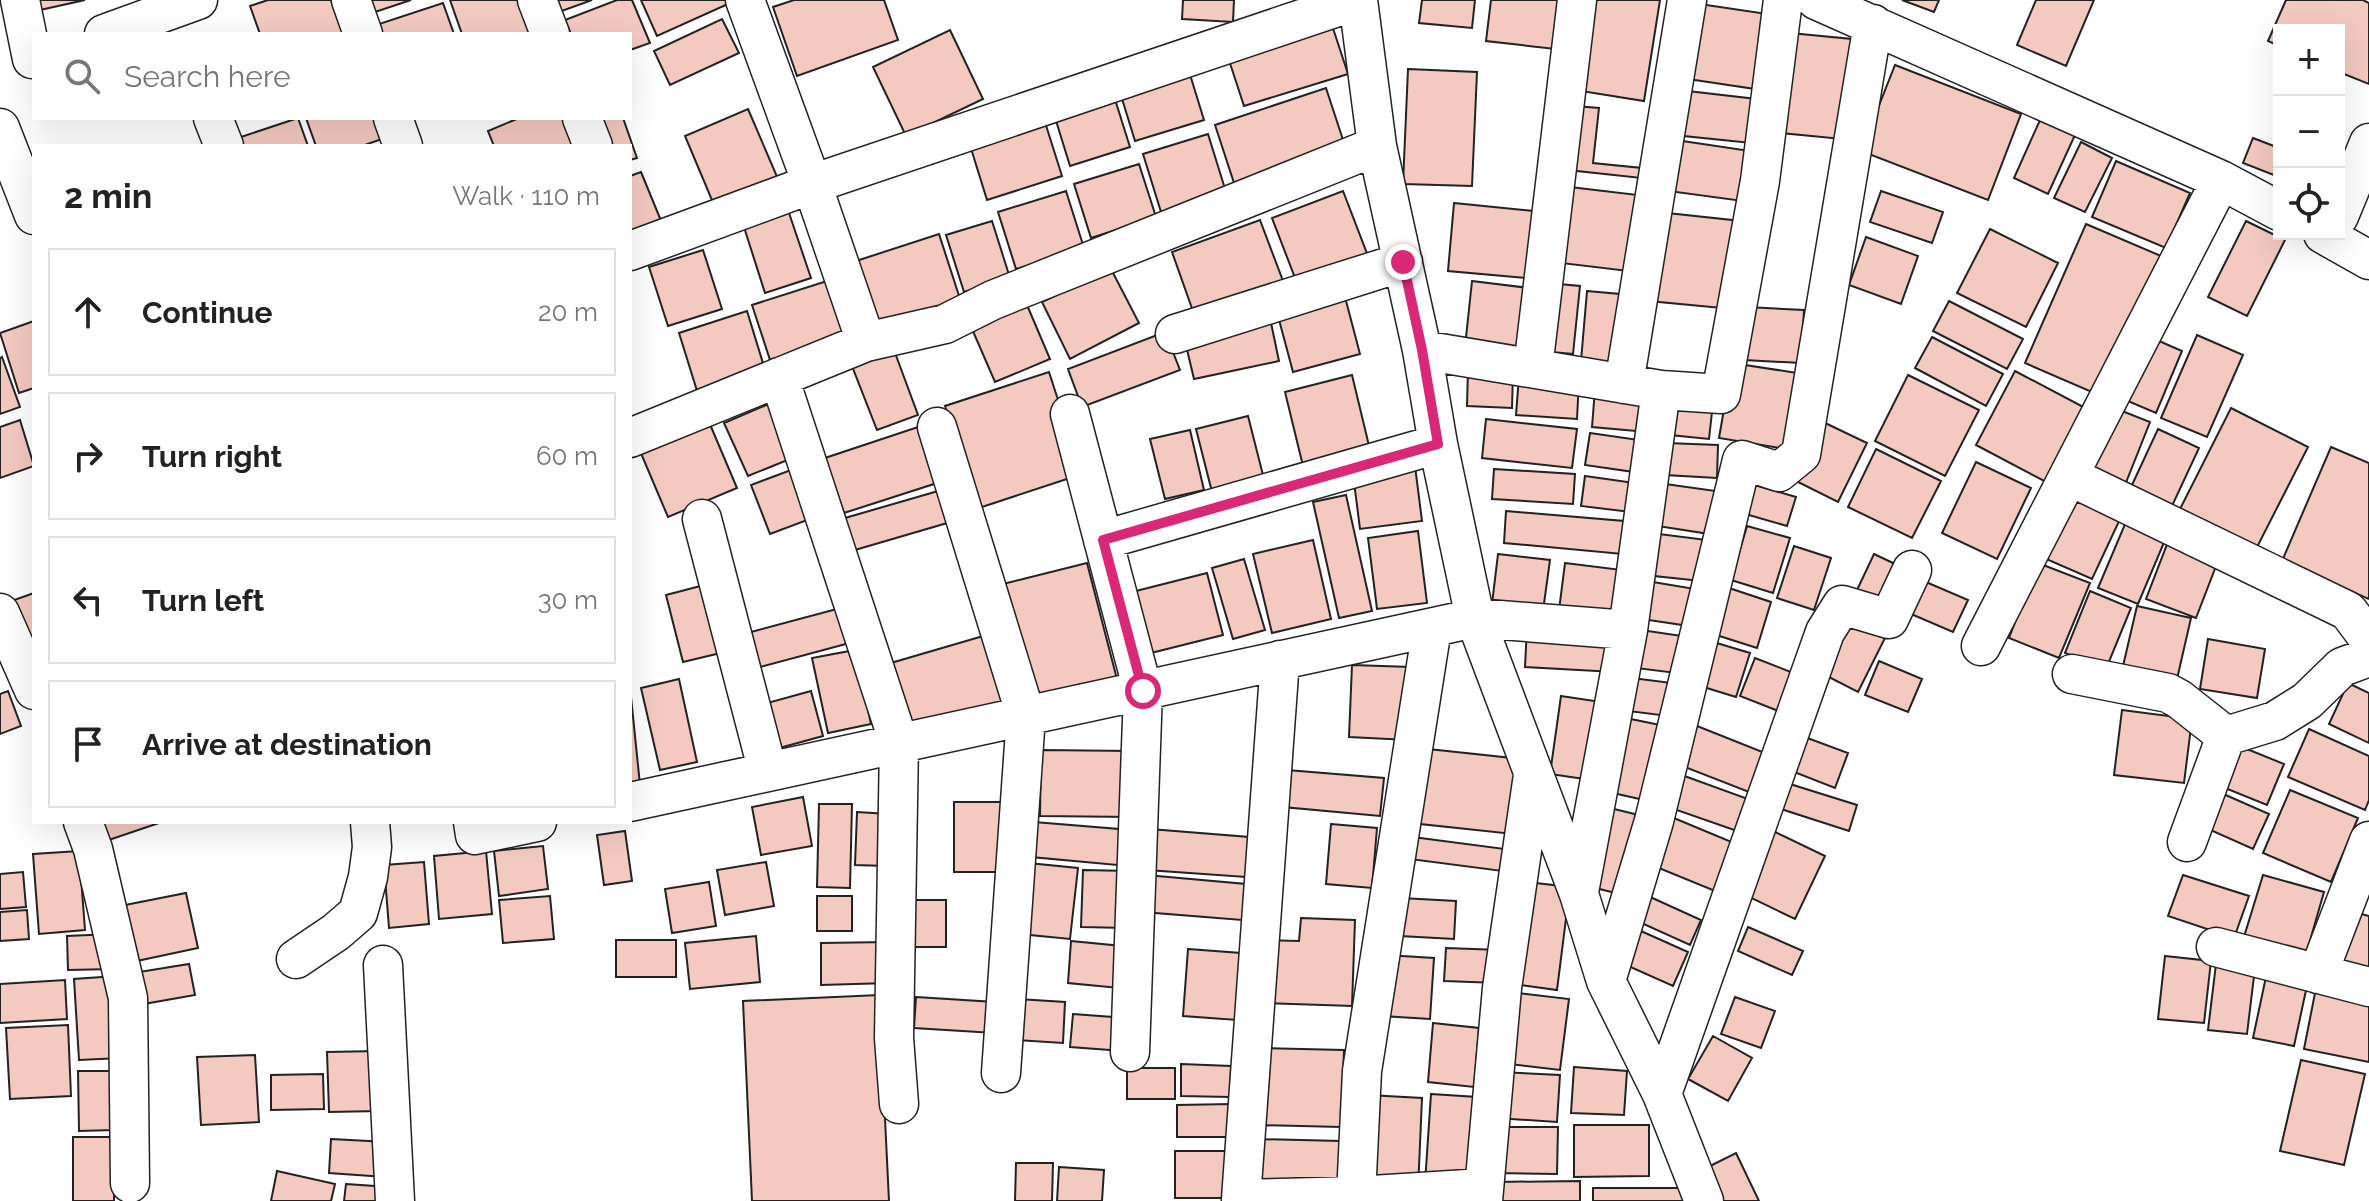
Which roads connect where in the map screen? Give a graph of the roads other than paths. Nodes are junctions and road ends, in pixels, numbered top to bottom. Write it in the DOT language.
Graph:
graph roads {
  1 [pos="20,0"];
  2 [pos="351,0"];
  3 [pos="537,0"];
  4 [pos="745,0"];
  5 [pos="1358,0"];
  6 [pos="1577,0"];
  7 [pos="1687,0"];
  8 [pos="1783,0"];
  9 [pos="1816,0"];
  10 [pos="180,11"];
  11 [pos="1873,24"];
  12 [pos="111,32"];
  13 [pos="362,32"];
  14 [pos="549,32"];
  15 [pos="22,63"];
  16 [pos="214,120"];
  17 [pos="394,120"];
  18 [pos="583,120"];
  19 [pos="0,128"];
  20 [pos="2369,143"];
  21 [pos="223,144"];
  22 [pos="402,144"];
  23 [pos="592,144"];
  24 [pos="1377,146"];
  25 [pos="2221,180"];
  26 [pos="812,184"];
  27 [pos="2345,198"];
  28 [pos="2273,208"];
  29 [pos="32,210"];
  30 [pos="2344,240"];
  31 [pos="632,247"];
  32 [pos="2369,260"];
  33 [pos="1403,262"];
  34 [pos="1175,334"];
  35 [pos="866,342"];
  36 [pos="1422,350"];
  37 [pos="1533,368"];
  38 [pos="779,377"];
  39 [pos="1624,384"];
  40 [pos="1661,390"];
  41 [pos="1070,414"];
  42 [pos="937,427"];
  43 [pos="632,437"];
  44 [pos="1438,444"];
  45 [pos="2069,476"];
  46 [pos="702,519"];
  47 [pos="1103,540"];
  48 [pos="1912,570"];
  49 [pos="0,613"];
  50 [pos="1475,618"];
  51 [pos="1432,628"];
  52 [pos="1628,630"];
  53 [pos="2369,639"];
  54 [pos="1981,646"];
  55 [pos="2369,657"];
  56 [pos="1280,660"];
  57 [pos="2072,674"];
  58 [pos="32,685"];
  59 [pos="1143,691"];
  60 [pos="1026,716"];
  61 [pos="2226,736"];
  62 [pos="899,743"];
  63 [pos="1533,771"];
  64 [pos="768,772"];
  65 [pos="632,802"];
  66 [pos="84,824"];
  67 [pos="370,824"];
  68 [pos="473,824"];
  69 [pos="527,824"];
  70 [pos="2369,841"];
  71 [pos="2187,842"];
  72 [pos="1579,894"];
  73 [pos="2216,947"];
  74 [pos="296,959"];
  75 [pos="383,965"];
  76 [pos="2318,974"];
  77 [pos="1606,981"];
  78 [pos="2369,987"];
  79 [pos="1130,1052"];
  80 [pos="1001,1073"];
  81 [pos="1662,1094"];
  82 [pos="899,1104"];
  83 [pos="130,1183"];
  84 [pos="1483,1194"];
  85 [pos="1356,1196"];
  86 [pos="395,1201"];
  87 [pos="1704,1201"];
  1 -- 15 [label="street"];
  2 -- 13 [label="street"];
  3 -- 14 [label="street"];
  4 -- 26 [label="street"];
  5 -- 24 [label="street"];
  5 -- 26 [label="street"];
  6 -- 37 [label="street"];
  7 -- 39 [label="street"];
  8 -- 40 [label="street"];
  9 -- 11 [label="street"];
  10 -- 12 [label="street"];
  11 -- 25 [label="street"];
  11 -- 77 [label="street"];
  16 -- 21 [label="street"];
  17 -- 22 [label="street"];
  18 -- 23 [label="street"];
  19 -- 29 [label="street"];
  20 -- 27 [label="street"];
  24 -- 33 [label="street"];
  24 -- 35 [label="street"];
  25 -- 28 [label="street"];
  25 -- 45 [label="street"];
  26 -- 31 [label="street"];
  26 -- 35 [label="street"];
  30 -- 32 [label="street"];
  33 -- 34 [label="street"];
  33 -- 36 [label="street"];
  35 -- 38 [label="street"];
  36 -- 37 [label="street"];
  36 -- 44 [label="street"];
  37 -- 39 [label="street"];
  38 -- 43 [label="street"];
  38 -- 62 [label="street"];
  39 -- 40 [label="street"];
  40 -- 52 [label="street"];
  41 -- 47 [label="street"];
  42 -- 60 [label="street"];
  44 -- 47 [label="street"];
  44 -- 50 [label="street"];
  45 -- 53 [label="street"];
  45 -- 54 [label="street"];
  46 -- 64 [label="street"];
  47 -- 59 [label="street"];
  48 -- 81 [label="street"];
  49 -- 58 [label="street"];
  50 -- 51 [label="street"];
  50 -- 52 [label="street"];
  50 -- 63 [label="street"];
  51 -- 56 [label="street"];
  51 -- 85 [label="street"];
  52 -- 72 [label="street"];
  55 -- 61 [label="street"];
  56 -- 59 [label="street"];
  56 -- 85 [label="street"];
  57 -- 61 [label="street"];
  59 -- 60 [label="street"];
  59 -- 79 [label="street"];
  60 -- 62 [label="street"];
  60 -- 80 [label="street"];
  61 -- 71 [label="street"];
  62 -- 64 [label="street"];
  62 -- 82 [label="street"];
  63 -- 72 [label="street"];
  63 -- 84 [label="street"];
  64 -- 65 [label="street"];
  66 -- 83 [label="street"];
  67 -- 74 [label="street"];
  68 -- 69 [label="street"];
  70 -- 76 [label="street"];
  72 -- 77 [label="street"];
  73 -- 76 [label="street"];
  75 -- 86 [label="street"];
  76 -- 78 [label="street"];
  77 -- 81 [label="street"];
  81 -- 87 [label="street"];
  84 -- 85 [label="street"];
}
